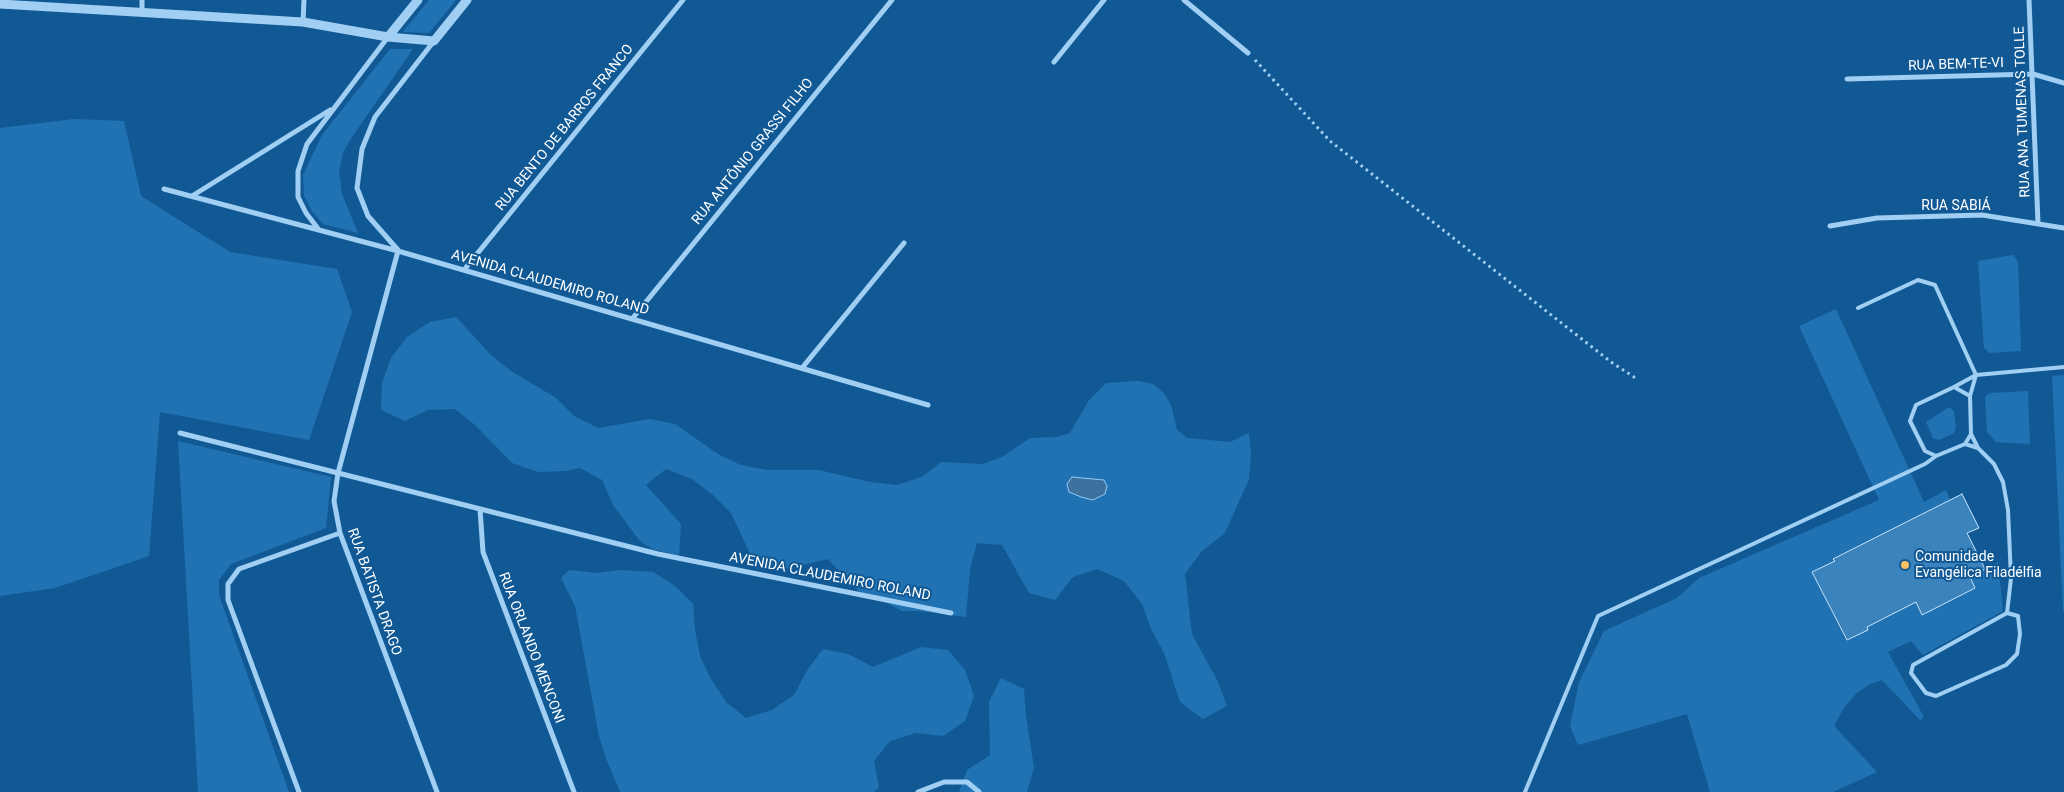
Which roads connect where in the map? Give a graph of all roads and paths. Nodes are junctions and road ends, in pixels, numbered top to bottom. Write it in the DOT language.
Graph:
graph roads {
  1 [pos="142,0"];
  2 [pos="304,0"];
  3 [pos="418,0"];
  4 [pos="467,0"];
  5 [pos="683,0"];
  6 [pos="892,0"];
  7 [pos="1104,0"];
  8 [pos="1184,0"];
  9 [pos="2030,0"];
  10 [pos="0,4"];
  11 [pos="142,12"];
  12 [pos="304,22"];
  13 [pos="388,37"];
  14 [pos="434,41"];
  15 [pos="1248,53"];
  16 [pos="1054,62"];
  17 [pos="2032,74"];
  18 [pos="1847,79"];
  19 [pos="2064,83"];
  20 [pos="333,109"];
  21 [pos="164,188"];
  22 [pos="192,196"];
  23 [pos="2038,223"];
  24 [pos="1830,226"];
  25 [pos="2064,228"];
  26 [pos="319,230"];
  27 [pos="904,243"];
  28 [pos="398,251"];
  29 [pos="464,270"];
  30 [pos="1858,308"];
  31 [pos="632,319"];
  32 [pos="2064,367"];
  33 [pos="802,368"];
  34 [pos="1976,375"];
  35 [pos="1637,379"];
  36 [pos="1954,387"];
  37 [pos="1970,396"];
  38 [pos="928,405"];
  39 [pos="180,433"];
  40 [pos="1972,434"];
  41 [pos="1964,444"];
  42 [pos="1978,448"];
  43 [pos="1924,451"];
  44 [pos="1936,456"];
  45 [pos="1925,464"];
  46 [pos="338,473"];
  47 [pos="480,509"];
  48 [pos="340,533"];
  49 [pos="951,613"];
  50 [pos="2007,613"];
  51 [pos="299,792"];
  52 [pos="437,792"];
  53 [pos="574,792"];
  54 [pos="918,792"];
  55 [pos="979,792"];
  56 [pos="1524,792"];
  1 -- 11 [label="street"];
  2 -- 12 [label="street"];
  3 -- 13 [label="street"];
  4 -- 14 [label="street"];
  5 -- 29 [label="street, RUA BENTO DE BARROS FRANCO"];
  6 -- 31 [label="street, RUA ANTÔNIO GRASSI FILHO"];
  7 -- 16 [label="street"];
  8 -- 15 [label="street"];
  9 -- 17 [label="street, RUA ANA TUMENAS TOLLE"];
  10 -- 11 [label="street"];
  11 -- 12 [label="street"];
  12 -- 13 [label="street"];
  13 -- 14 [label="street"];
  13 -- 20 [label="street"];
  14 -- 28 [label="street"];
  15 -- 35 [label="path"];
  17 -- 18 [label="street, RUA BEM-TE-VI"];
  17 -- 19 [label="street, RUA BEM-TE-VI"];
  17 -- 23 [label="street, RUA ANA TUMENAS TOLLE"];
  20 -- 22 [label="street"];
  20 -- 26 [label="street"];
  21 -- 22 [label="street, AVENIDA CLAUDEMIRO ROLAND"];
  22 -- 26 [label="street, AVENIDA CLAUDEMIRO ROLAND"];
  23 -- 24 [label="street, RUA SABIÁ"];
  23 -- 25 [label="street, RUA SABIÁ"];
  26 -- 28 [label="street, AVENIDA CLAUDEMIRO ROLAND"];
  27 -- 33 [label="street"];
  28 -- 29 [label="street, AVENIDA CLAUDEMIRO ROLAND"];
  28 -- 46 [label="street, RUA BATISTA DRAGO"];
  29 -- 31 [label="street, AVENIDA CLAUDEMIRO ROLAND"];
  30 -- 34 [label="lane"];
  31 -- 33 [label="street, AVENIDA CLAUDEMIRO ROLAND"];
  32 -- 34 [label="lane"];
  33 -- 38 [label="street, AVENIDA CLAUDEMIRO ROLAND"];
  34 -- 36 [label="lane"];
  34 -- 37 [label="lane"];
  36 -- 37 [label="lane"];
  36 -- 43 [label="lane"];
  37 -- 40 [label="lane"];
  39 -- 46 [label="street, AVENIDA CLAUDEMIRO ROLAND"];
  40 -- 41 [label="lane"];
  40 -- 42 [label="lane"];
  41 -- 42 [label="lane"];
  41 -- 44 [label="lane"];
  42 -- 50 [label="lane"];
  43 -- 44 [label="lane"];
  43 -- 45 [label="lane"];
  44 -- 45 [label="lane"];
  45 -- 56 [label="lane"];
  46 -- 47 [label="street, AVENIDA CLAUDEMIRO ROLAND"];
  46 -- 48 [label="street, RUA BATISTA DRAGO"];
  47 -- 49 [label="street, AVENIDA CLAUDEMIRO ROLAND"];
  47 -- 53 [label="street, RUA ORLANDO MENCONI"];
  48 -- 51 [label="street"];
  48 -- 52 [label="street, RUA BATISTA DRAGO"];
  50 -- 50 [label="lane"];
  54 -- 55 [label="street"];
}
